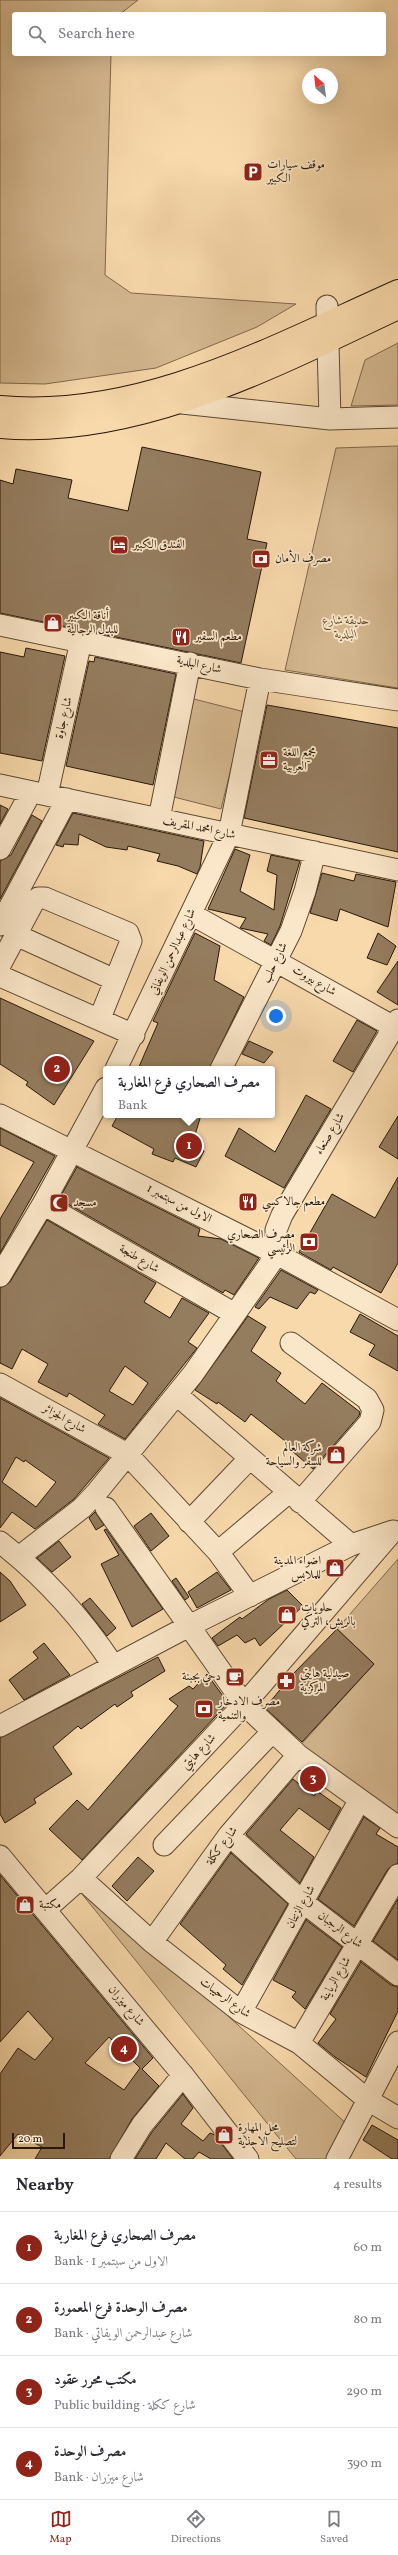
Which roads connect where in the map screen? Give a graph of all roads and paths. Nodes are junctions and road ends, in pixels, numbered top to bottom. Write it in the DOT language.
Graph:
graph roads {
  1 [pos="398,291"];
  2 [pos="398,308"];
  3 [pos="327,324"];
  4 [pos="182,403"];
  5 [pos="0,407"];
  6 [pos="398,417"];
  7 [pos="330,419"];
  8 [pos="0,427"];
  9 [pos="0,625"];
  10 [pos="81,641"];
  11 [pos="190,663"];
  12 [pos="260,679"];
  13 [pos="398,700"];
  14 [pos="0,785"];
  15 [pos="39,793"];
  16 [pos="68,800"];
  17 [pos="160,819"];
  18 [pos="228,834"];
  19 [pos="0,849"];
  20 [pos="315,852"];
  21 [pos="398,870"];
  22 [pos="191,914"];
  23 [pos="8,930"];
  24 [pos="277,961"];
  25 [pos="0,965"];
  26 [pos="0,976"];
  27 [pos="115,980"];
  28 [pos="100,1018"];
  29 [pos="396,1023"];
  30 [pos="134,1035"];
  31 [pos="118,1066"];
  32 [pos="224,1066"];
  33 [pos="103,1094"];
  34 [pos="0,1115"];
  35 [pos="73,1151"];
  36 [pos="43,1204"];
  37 [pos="278,1254"];
  38 [pos="0,1276"];
  39 [pos="235,1314"];
  40 [pos="398,1320"];
  41 [pos="291,1343"];
  42 [pos="0,1384"];
  43 [pos="177,1396"];
  44 [pos="127,1454"];
  45 [pos="250,1458"];
  46 [pos="294,1497"];
  47 [pos="106,1508"];
  48 [pos="189,1522"];
  49 [pos="395,1528"];
  50 [pos="0,1542"];
  51 [pos="350,1545"];
  52 [pos="218,1552"];
  53 [pos="19,1557"];
  54 [pos="250,1596"];
  55 [pos="187,1626"];
  56 [pos="113,1665"];
  57 [pos="244,1704"];
  58 [pos="0,1726"];
  59 [pos="273,1731"];
  60 [pos="298,1755"];
  61 [pos="359,1801"];
  62 [pos="398,1827"];
  63 [pos="229,1835"];
  64 [pos="164,1845"];
  65 [pos="0,1856"];
  66 [pos="398,1875"];
  67 [pos="82,1878"];
  68 [pos="304,1903"];
  69 [pos="45,1910"];
  70 [pos="152,1942"];
  71 [pos="356,1943"];
  72 [pos="398,1975"];
  73 [pos="241,2012"];
  74 [pos="398,2042"];
  75 [pos="299,2043"];
  76 [pos="184,2075"];
  77 [pos="368,2100"];
  78 [pos="398,2118"];
  79 [pos="121,2159"];
  80 [pos="248,2159"];
  81 [pos="337,2159"];
  1 -- 3 [label="main road"];
  2 -- 3 [label="main road"];
  3 -- 4 [label="main road"];
  3 -- 5 [label="main road"];
  3 -- 7 [label="street"];
  4 -- 7 [label="street"];
  4 -- 8 [label="main road"];
  6 -- 7 [label="street"];
  9 -- 10 [label="street, شارع البلدية"];
  10 -- 11 [label="street, شارع البلدية"];
  10 -- 15 [label="street, شارع جاوة"];
  11 -- 12 [label="street, شارع البلدية"];
  11 -- 17 [label="street"];
  12 -- 13 [label="street, شارع البلدية"];
  12 -- 18 [label="street, شارع عبدالرحمن الويفاتي"];
  14 -- 15 [label="street, شارع امحمد المقريف"];
  15 -- 16 [label="street, شارع امحمد المقريف"];
  15 -- 19 [label="street, شارع جاوة"];
  16 -- 17 [label="street, شارع امحمد المقريف"];
  16 -- 23 [label="street"];
  17 -- 18 [label="street, شارع امحمد المقريف"];
  18 -- 20 [label="street, شارع امحمد المقريف"];
  18 -- 22 [label="street, شارع عبدالرحمن الويفاتي"];
  20 -- 21 [label="street, شارع امحمد المقريف"];
  20 -- 24 [label="street, شارع حلب"];
  22 -- 24 [label="street, شارع بيروت"];
  22 -- 30 [label="street, شارع عبدالرحمن الويفاتي"];
  23 -- 25 [label="street"];
  23 -- 27 [label="street"];
  23 -- 27 [label="street"];
  24 -- 29 [label="street, شارع بيروت"];
  24 -- 32 [label="street, شارع حلب"];
  26 -- 28 [label="street"];
  27 -- 28 [label="street"];
  28 -- 30 [label="street"];
  29 -- 37 [label="street, شارع صنعاء"];
  30 -- 31 [label="street, شارع عبدالرحمن الويفاتي"];
  33 -- 35 [label="street"];
  34 -- 35 [label="street, الاول من سبتمبر 1"];
  35 -- 36 [label="street"];
  35 -- 37 [label="street, الاول من سبتمبر 1"];
  36 -- 38 [label="street"];
  36 -- 39 [label="street, شارع طنجة"];
  37 -- 39 [label="street"];
  37 -- 40 [label="street, الاول من سبتمبر 1"];
  39 -- 43 [label="street"];
  41 -- 46 [label="street"];
  42 -- 44 [label="street, شارع الجزائر"];
  43 -- 44 [label="street"];
  43 -- 45 [label="street"];
  44 -- 48 [label="street, شارع الجزائر"];
  44 -- 53 [label="street"];
  45 -- 46 [label="street"];
  45 -- 48 [label="street"];
  46 -- 51 [label="street"];
  46 -- 52 [label="street"];
  47 -- 55 [label="street"];
  48 -- 52 [label="street, شارع الجزائر"];
  49 -- 51 [label="street, شارع هايتي"];
  49 -- 57 [label="street, شارع هايتي"];
  50 -- 53 [label="street"];
  51 -- 54 [label="street, شارع هايتي"];
  52 -- 54 [label="street, شارع الجزائر"];
  53 -- 56 [label="street"];
  54 -- 55 [label="street, شارع هايتي"];
  55 -- 56 [label="street, شارع هايتي"];
  55 -- 57 [label="street"];
  56 -- 58 [label="street, شارع هايتي"];
  57 -- 59 [label="street"];
  57 -- 67 [label="street, شارع هايتي"];
  59 -- 60 [label="street"];
  59 -- 64 [label="street"];
  60 -- 61 [label="street"];
  60 -- 63 [label="street, شارع ككلة"];
  61 -- 62 [label="street"];
  61 -- 68 [label="street, شارع الزنتان"];
  63 -- 68 [label="street, شارع الرجبان"];
  63 -- 70 [label="street, شارع ككلة"];
  65 -- 69 [label="street, شارع ميزران"];
  66 -- 71 [label="street, شارع الرياينة"];
  67 -- 69 [label="street, شارع هايتي"];
  67 -- 70 [label="street, شارع الرحيبات"];
  68 -- 71 [label="street, شارع الرجبان"];
  68 -- 73 [label="street, شارع الزنتان"];
  69 -- 76 [label="street, شارع ميزران"];
  70 -- 73 [label="street, شارع الرحيبات"];
  71 -- 72 [label="street, شارع الرجبان"];
  71 -- 75 [label="street, شارع الرياينة"];
  73 -- 75 [label="street, شارع الرحيبات"];
  74 -- 77 [label="street"];
  75 -- 77 [label="street, شارع الرحيبات"];
  76 -- 79 [label="street"];
  76 -- 80 [label="street, شارع ميزران"];
  77 -- 78 [label="street, شارع الرحيبات"];
  77 -- 81 [label="street"];
}
